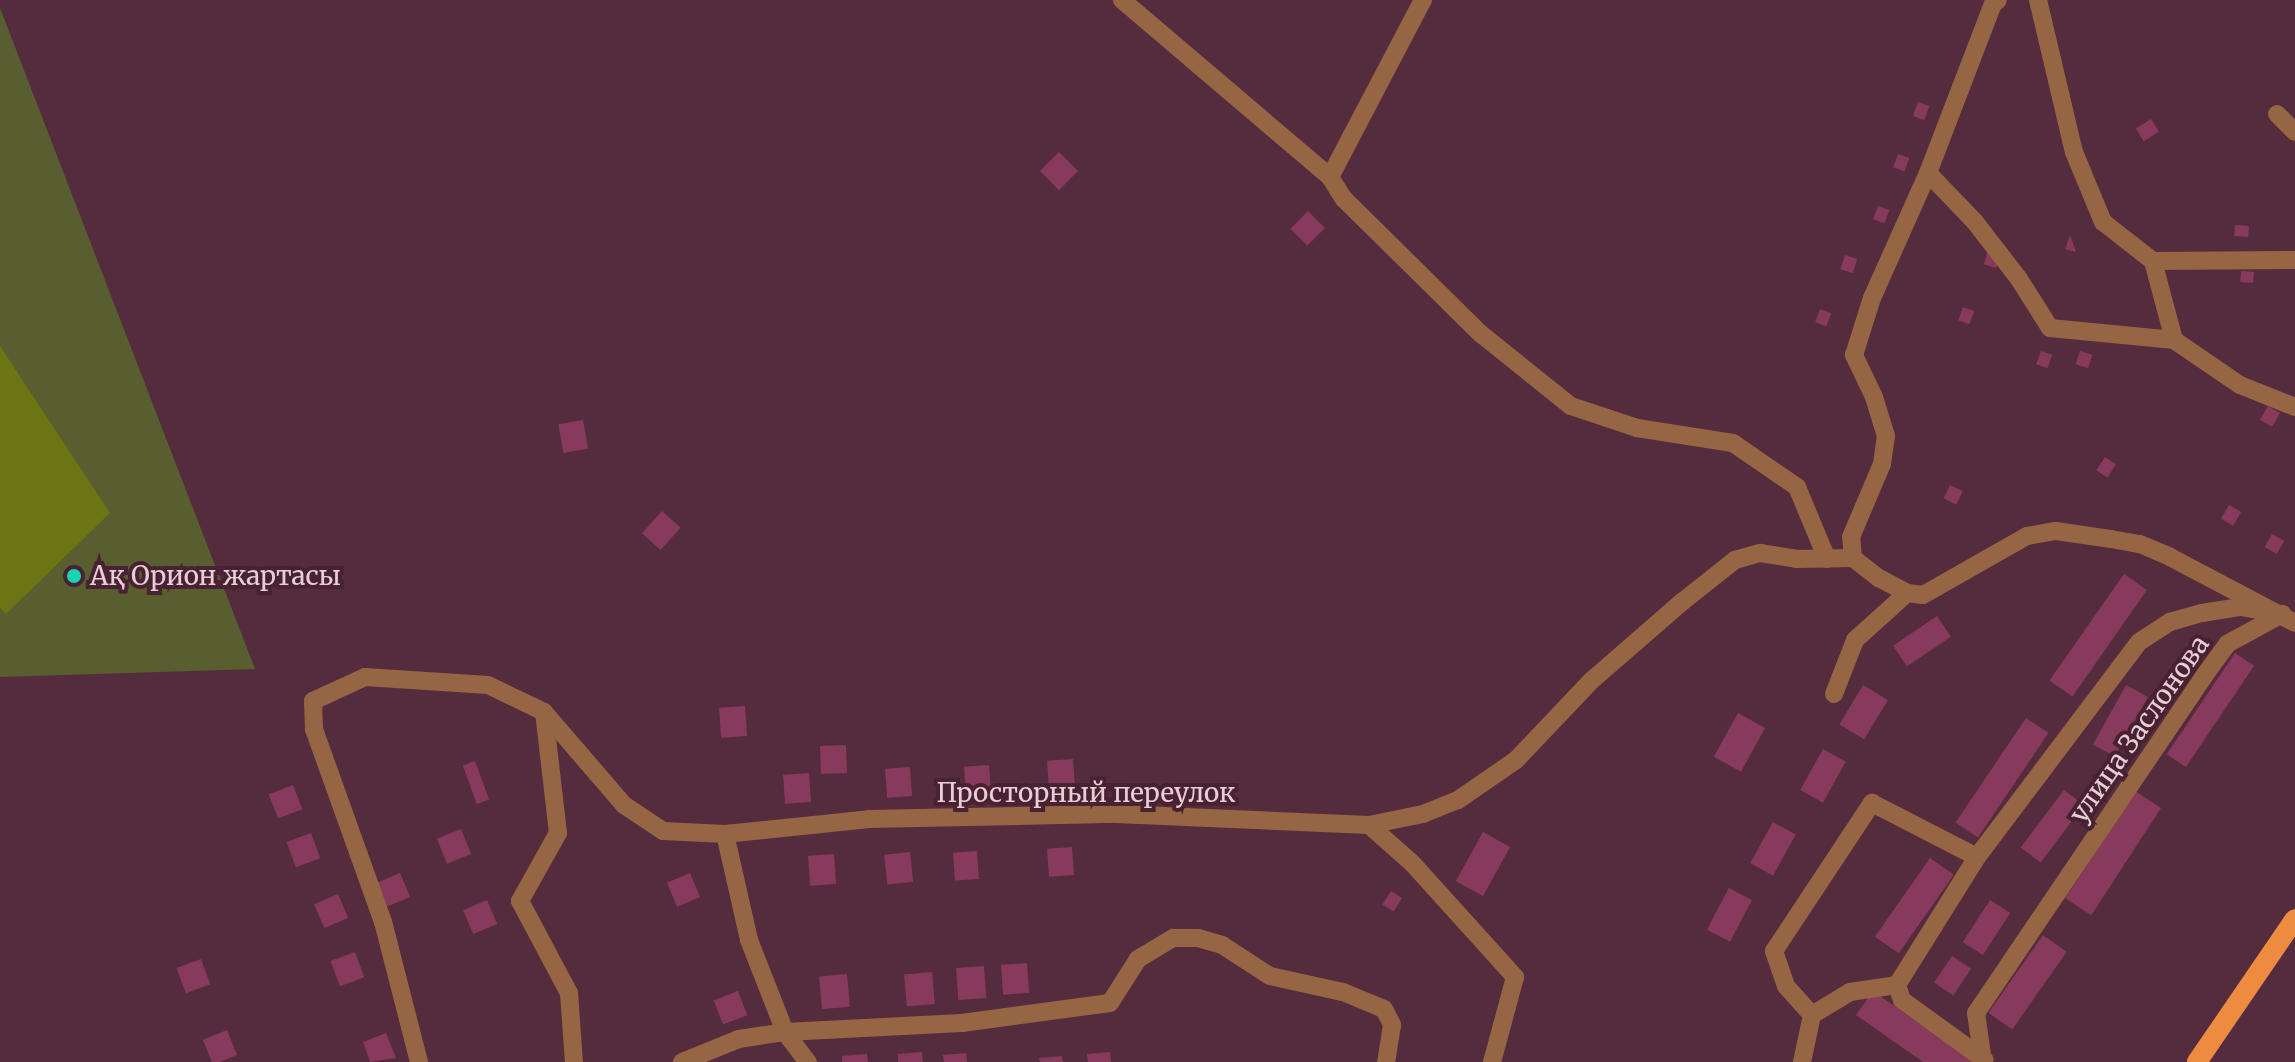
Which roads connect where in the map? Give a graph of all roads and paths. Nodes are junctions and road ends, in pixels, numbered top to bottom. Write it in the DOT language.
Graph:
graph roads {
  1 [pos="1122,0"];
  2 [pos="1423,0"];
  3 [pos="1998,0"];
  4 [pos="2038,0"];
  5 [pos="2277,114"];
  6 [pos="2295,132"];
  7 [pos="1928,173"];
  8 [pos="1330,177"];
  9 [pos="2295,260"];
  10 [pos="2153,261"];
  11 [pos="2174,340"];
  12 [pos="2295,407"];
  13 [pos="1853,558"];
  14 [pos="1827,559"];
  15 [pos="1907,593"];
  16 [pos="2288,619"];
  17 [pos="1834,694"];
  18 [pos="544,712"];
  19 [pos="1369,825"];
  20 [pos="725,834"];
  21 [pos="1977,857"];
  22 [pos="2295,919"];
  23 [pos="1897,985"];
  24 [pos="1812,1015"];
  25 [pos="785,1032"];
  26 [pos="1984,1058"];
  27 [pos="419,1062"];
  28 [pos="574,1062"];
  29 [pos="682,1062"];
  30 [pos="808,1062"];
  31 [pos="1386,1062"];
  32 [pos="1492,1062"];
  33 [pos="1802,1062"];
  34 [pos="2197,1062"];
  1 -- 8 [label="street"];
  2 -- 8 [label="street"];
  3 -- 7 [label="street"];
  4 -- 10 [label="street"];
  5 -- 6 [label="street"];
  7 -- 11 [label="street"];
  7 -- 13 [label="street"];
  8 -- 14 [label="street"];
  9 -- 10 [label="street"];
  10 -- 11 [label="street"];
  11 -- 12 [label="street"];
  13 -- 14 [label="street, Просторный переулок"];
  13 -- 15 [label="street"];
  14 -- 19 [label="street, Просторный переулок"];
  15 -- 16 [label="street"];
  15 -- 17 [label="street"];
  16 -- 21 [label="street, улица Заслонова"];
  16 -- 26 [label="street, улица Заслонова"];
  18 -- 20 [label="street, Просторный переулок"];
  18 -- 27 [label="street, Просторный переулок"];
  18 -- 28 [label="street"];
  19 -- 20 [label="street, Просторный переулок"];
  19 -- 32 [label="street"];
  20 -- 25 [label="street"];
  21 -- 23 [label="street, улица Заслонова"];
  21 -- 24 [label="street"];
  22 -- 34 [label="main road"];
  23 -- 24 [label="street"];
  23 -- 26 [label="street, улица Заслонова"];
  24 -- 33 [label="street"];
  25 -- 29 [label="street"];
  25 -- 30 [label="street"];
  25 -- 31 [label="street"];
}
